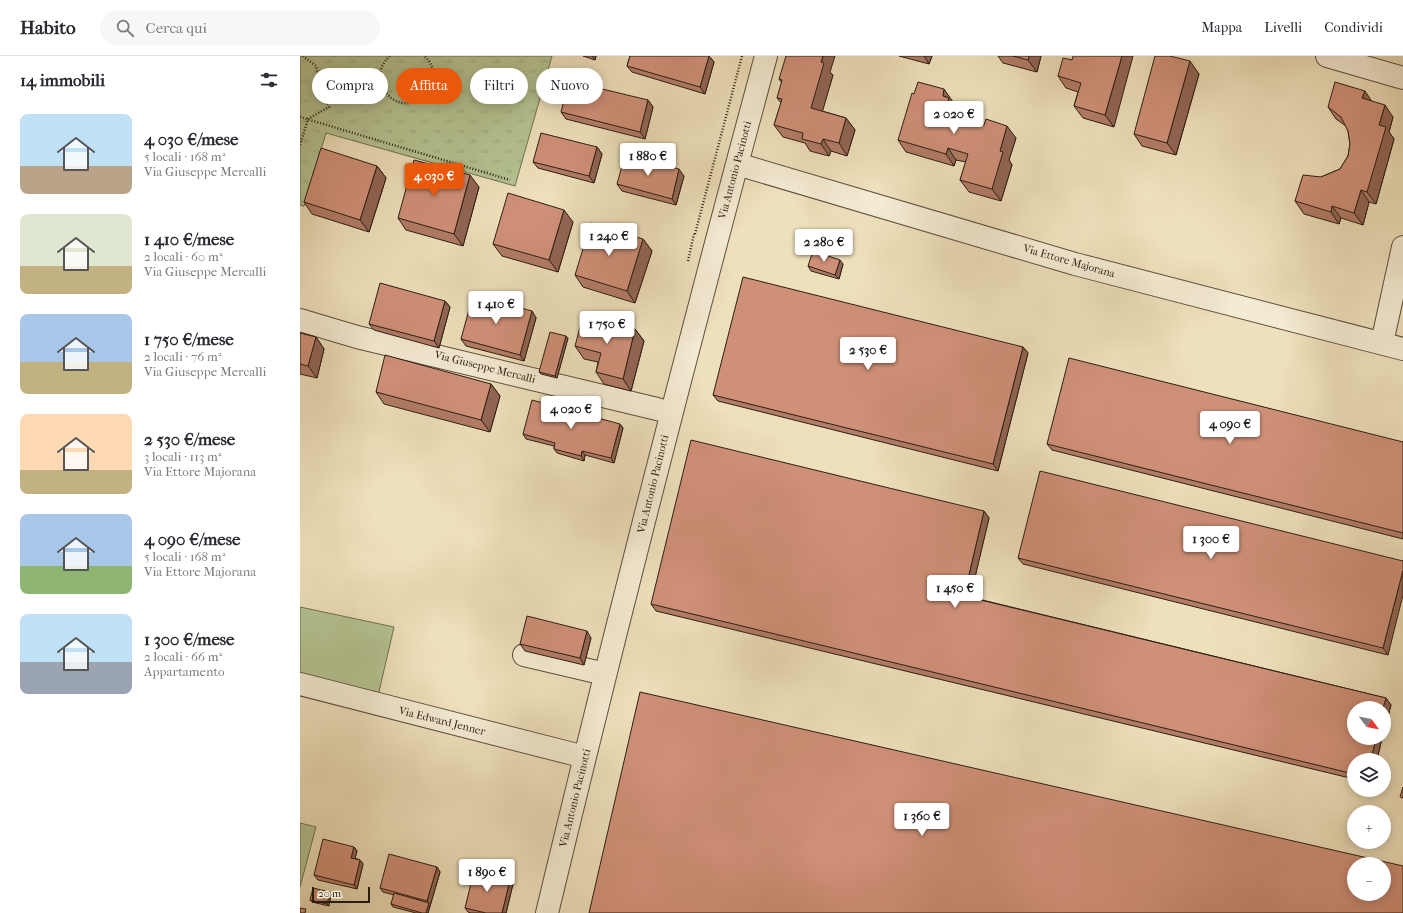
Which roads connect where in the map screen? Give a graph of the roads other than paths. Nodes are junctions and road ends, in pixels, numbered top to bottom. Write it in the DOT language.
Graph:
graph roads {
  1 [pos="766,56"];
  2 [pos="1327,56"];
  3 [pos="1403,78"];
  4 [pos="737,164"];
  5 [pos="1403,248"];
  6 [pos="300,320"];
  7 [pos="1382,343"];
  8 [pos="1403,349"];
  9 [pos="671,413"];
  10 [pos="524,655"];
  11 [pos="605,674"];
  12 [pos="300,684"];
  13 [pos="584,757"];
  14 [pos="547,913"];
  1 -- 4 [label="street, Via Antonio Pacinotti"];
  2 -- 3 [label="street"];
  4 -- 7 [label="street, Via Ettore Majorana"];
  4 -- 9 [label="street, Via Antonio Pacinotti"];
  5 -- 7 [label="street"];
  6 -- 9 [label="street, Via Giuseppe Mercalli"];
  7 -- 8 [label="street, Via Ettore Majorana"];
  9 -- 11 [label="street, Via Antonio Pacinotti"];
  10 -- 11 [label="street"];
  11 -- 13 [label="street, Via Antonio Pacinotti"];
  12 -- 13 [label="street, Via Edward Jenner"];
  13 -- 14 [label="street, Via Antonio Pacinotti"];
}
